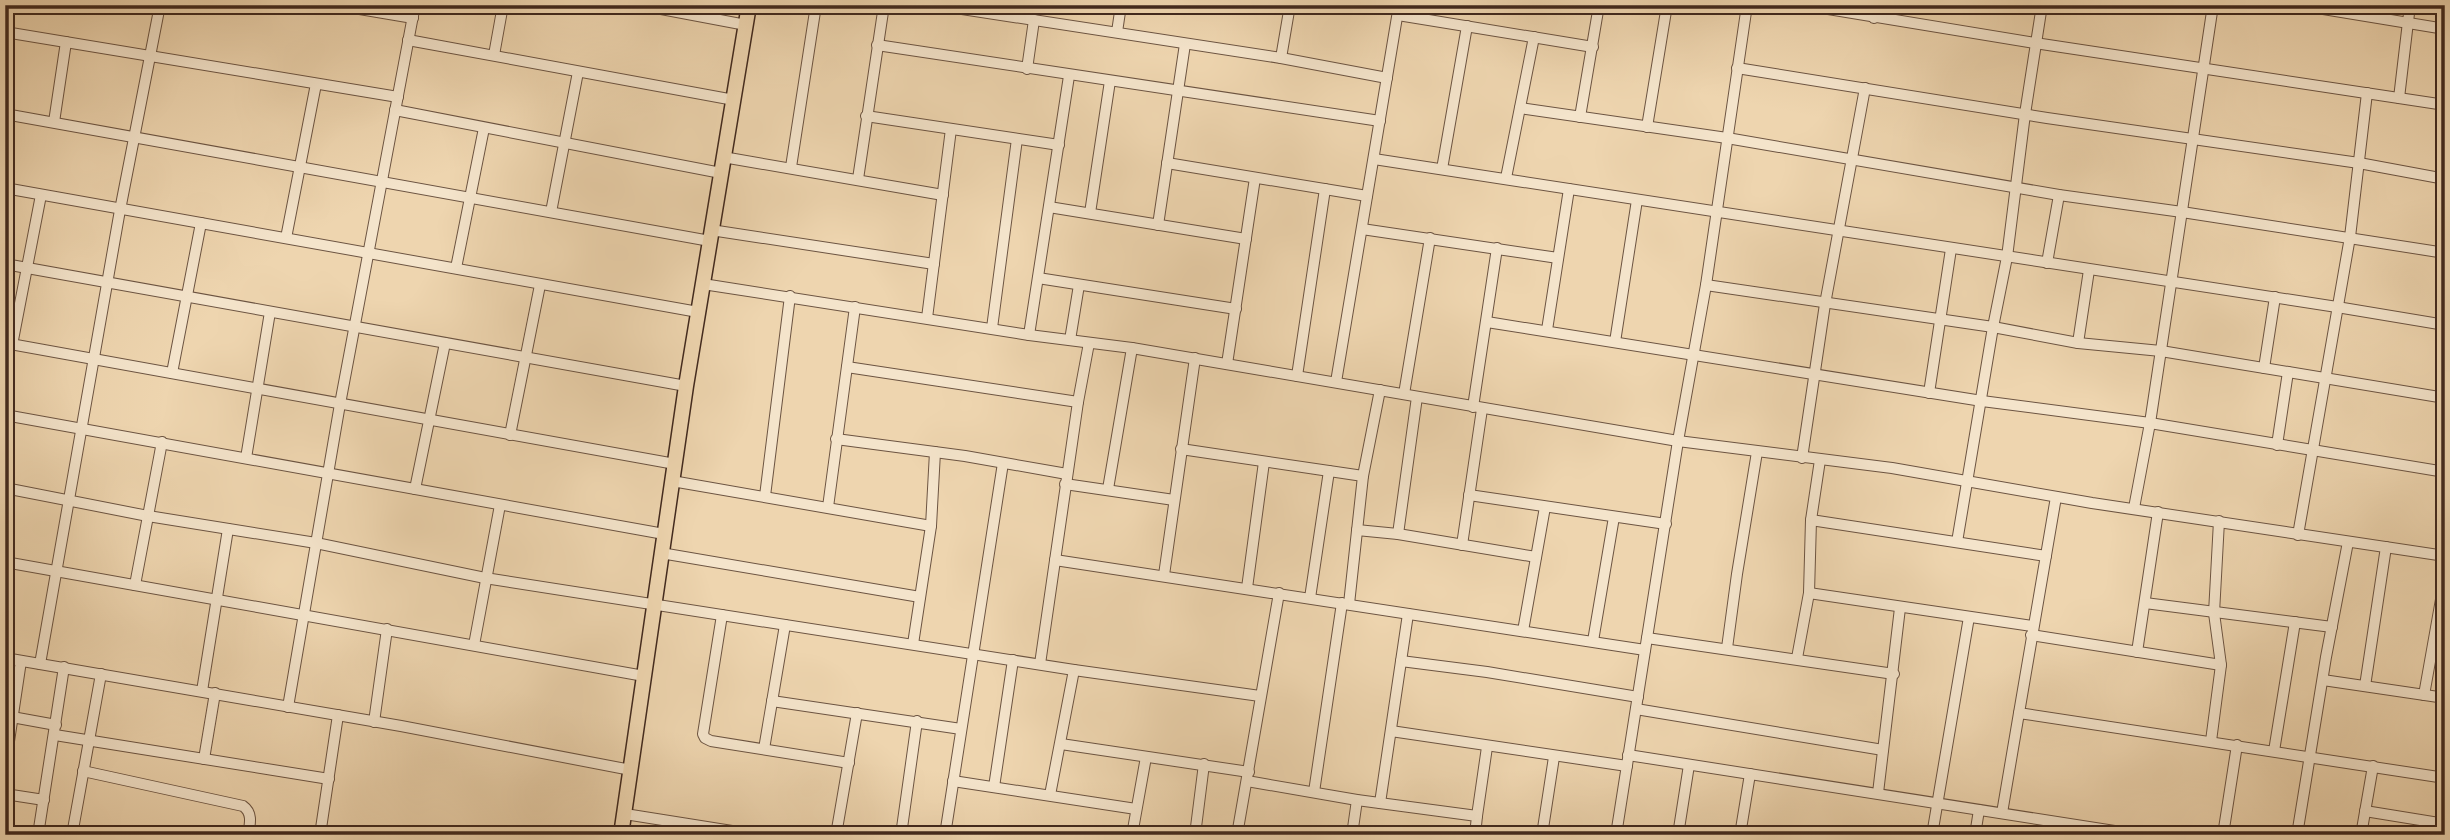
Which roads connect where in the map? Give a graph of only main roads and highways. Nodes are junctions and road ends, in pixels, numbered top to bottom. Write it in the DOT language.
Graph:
graph roads {
  1 [pos="749,5"];
  2 [pos="621,835"];
  1 -- 2 [label="highway"];
}
